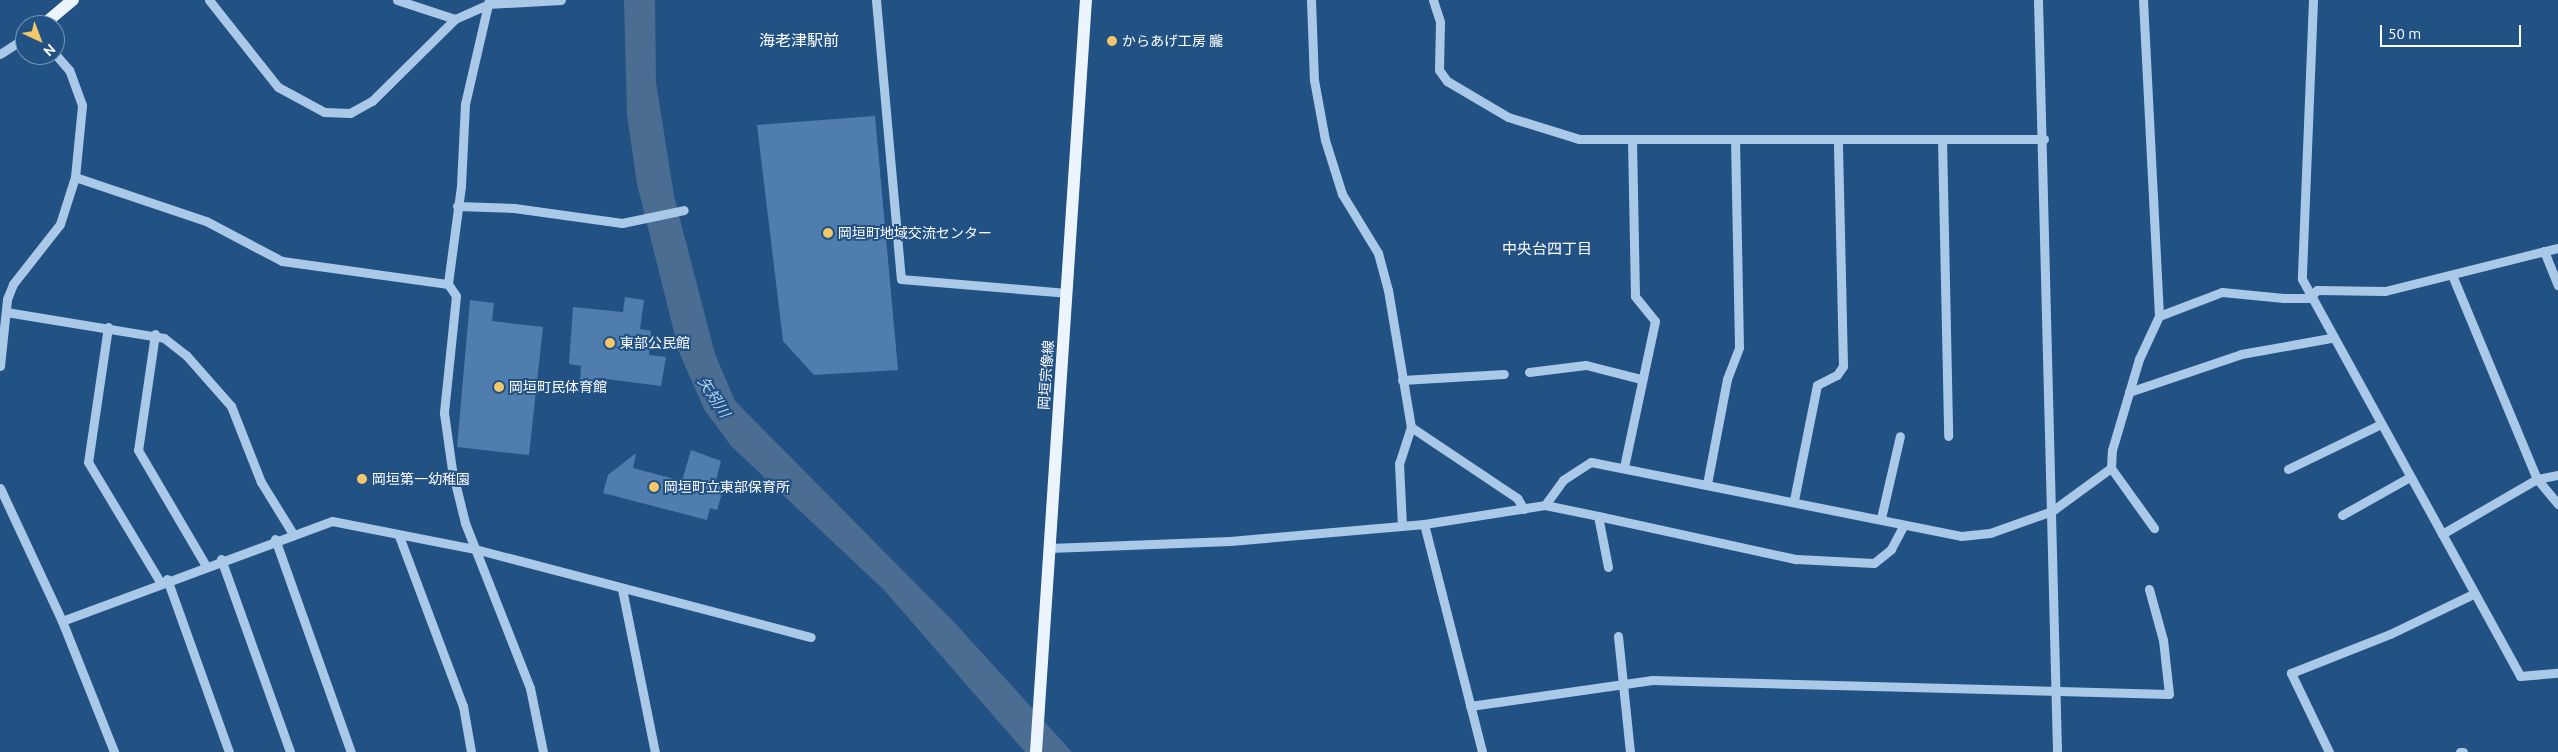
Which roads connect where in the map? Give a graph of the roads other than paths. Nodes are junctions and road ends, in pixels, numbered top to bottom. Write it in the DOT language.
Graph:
graph roads {
  1 [pos="73,0"];
  2 [pos="209,0"];
  3 [pos="397,0"];
  4 [pos="561,0"];
  5 [pos="876,0"];
  6 [pos="1086,0"];
  7 [pos="1311,0"];
  8 [pos="1433,0"];
  9 [pos="2038,0"];
  10 [pos="2143,0"];
  11 [pos="2314,0"];
  12 [pos="488,2"];
  13 [pos="55,15"];
  14 [pos="455,19"];
  15 [pos="15,44"];
  16 [pos="0,54"];
  17 [pos="65,65"];
  18 [pos="1632,139"];
  19 [pos="1735,139"];
  20 [pos="1838,139"];
  21 [pos="2044,139"];
  22 [pos="1942,140"];
  23 [pos="75,177"];
  24 [pos="457,206"];
  25 [pos="684,210"];
  26 [pos="2558,248"];
  27 [pos="2544,251"];
  28 [pos="2452,275"];
  29 [pos="448,284"];
  30 [pos="2558,285"];
  31 [pos="1066,293"];
  32 [pos="2309,298"];
  33 [pos="6,312"];
  34 [pos="2159,316"];
  35 [pos="108,327"];
  36 [pos="154,334"];
  37 [pos="2331,338"];
  38 [pos="0,366"];
  39 [pos="1529,372"];
  40 [pos="1504,374"];
  41 [pos="1641,379"];
  42 [pos="1402,380"];
  43 [pos="2129,392"];
  44 [pos="2379,425"];
  45 [pos="1411,427"];
  46 [pos="1900,436"];
  47 [pos="1948,436"];
  48 [pos="1624,467"];
  49 [pos="2112,468"];
  50 [pos="2288,469"];
  51 [pos="2558,475"];
  52 [pos="2408,478"];
  53 [pos="2537,479"];
  54 [pos="1707,484"];
  55 [pos="0,488"];
  56 [pos="1794,500"];
  57 [pos="2558,504"];
  58 [pos="1545,505"];
  59 [pos="1524,509"];
  60 [pos="2052,511"];
  61 [pos="2342,515"];
  62 [pos="1598,516"];
  63 [pos="1882,518"];
  64 [pos="1424,524"];
  65 [pos="1904,525"];
  66 [pos="1402,526"];
  67 [pos="2154,528"];
  68 [pos="293,534"];
  69 [pos="2442,534"];
  70 [pos="399,536"];
  71 [pos="275,539"];
  72 [pos="475,548"];
  73 [pos="1050,548"];
  74 [pos="221,559"];
  75 [pos="205,564"];
  76 [pos="1608,567"];
  77 [pos="164,581"];
  78 [pos="622,588"];
  79 [pos="2149,589"];
  80 [pos="2473,594"];
  81 [pos="62,621"];
  82 [pos="1618,636"];
  83 [pos="811,637"];
  84 [pos="2558,673"];
  85 [pos="1624,682"];
  86 [pos="2056,690"];
  87 [pos="1470,706"];
  88 [pos="114,752"];
  89 [pos="229,752"];
  90 [pos="290,752"];
  91 [pos="351,752"];
  92 [pos="472,752"];
  93 [pos="543,752"];
  94 [pos="655,752"];
  95 [pos="1036,752"];
  96 [pos="1482,752"];
  97 [pos="1630,752"];
  98 [pos="2057,752"];
  99 [pos="2330,752"];
  1 -- 13 [label="main road"];
  2 -- 14 [label="street"];
  3 -- 14 [label="street"];
  4 -- 12 [label="street"];
  5 -- 31 [label="street"];
  6 -- 31 [label="main road, 岡垣宗像線"];
  7 -- 42 [label="street"];
  8 -- 18 [label="street"];
  9 -- 21 [label="street"];
  10 -- 34 [label="street"];
  11 -- 32 [label="street"];
  12 -- 14 [label="street"];
  12 -- 24 [label="street"];
  15 -- 16 [label="street"];
  17 -- 23 [label="street"];
  18 -- 19 [label="street"];
  18 -- 41 [label="street"];
  19 -- 20 [label="street"];
  19 -- 54 [label="street"];
  20 -- 22 [label="street"];
  20 -- 56 [label="street"];
  21 -- 22 [label="street"];
  21 -- 60 [label="street"];
  22 -- 47 [label="street"];
  23 -- 29 [label="street"];
  23 -- 33 [label="street"];
  24 -- 25 [label="street"];
  24 -- 29 [label="street"];
  26 -- 27 [label="street"];
  27 -- 28 [label="street"];
  27 -- 30 [label="street"];
  28 -- 32 [label="street"];
  28 -- 53 [label="street"];
  29 -- 72 [label="street"];
  31 -- 73 [label="main road, 岡垣宗像線"];
  32 -- 34 [label="street"];
  32 -- 37 [label="street"];
  33 -- 35 [label="street"];
  33 -- 38 [label="street"];
  34 -- 43 [label="street"];
  35 -- 36 [label="street"];
  35 -- 77 [label="street"];
  36 -- 68 [label="street"];
  36 -- 75 [label="street"];
  37 -- 43 [label="street"];
  37 -- 44 [label="street"];
  39 -- 41 [label="street"];
  40 -- 42 [label="street"];
  41 -- 48 [label="street"];
  42 -- 45 [label="street"];
  43 -- 49 [label="street"];
  44 -- 50 [label="street"];
  44 -- 52 [label="street"];
  45 -- 59 [label="street"];
  45 -- 66 [label="street"];
  46 -- 63 [label="street"];
  48 -- 54 [label="street"];
  48 -- 58 [label="street"];
  49 -- 60 [label="street"];
  49 -- 67 [label="street"];
  51 -- 53 [label="street"];
  52 -- 61 [label="street"];
  52 -- 69 [label="street"];
  53 -- 57 [label="street"];
  53 -- 69 [label="street"];
  54 -- 56 [label="street"];
  55 -- 81 [label="street"];
  56 -- 63 [label="street"];
  58 -- 59 [label="street"];
  58 -- 62 [label="street"];
  59 -- 64 [label="street"];
  60 -- 65 [label="street"];
  60 -- 86 [label="street"];
  62 -- 65 [label="street"];
  62 -- 76 [label="street"];
  63 -- 65 [label="street"];
  64 -- 66 [label="street"];
  64 -- 87 [label="street"];
  66 -- 73 [label="street"];
  68 -- 70 [label="street"];
  68 -- 71 [label="street"];
  69 -- 80 [label="street"];
  70 -- 72 [label="street"];
  70 -- 92 [label="street"];
  71 -- 74 [label="street"];
  71 -- 91 [label="street"];
  72 -- 78 [label="street"];
  72 -- 93 [label="street"];
  73 -- 95 [label="main road, 岡垣宗像線"];
  74 -- 75 [label="street"];
  74 -- 90 [label="street"];
  75 -- 77 [label="street"];
  77 -- 81 [label="street"];
  77 -- 89 [label="street"];
  78 -- 83 [label="street"];
  78 -- 94 [label="street"];
  79 -- 86 [label="street"];
  80 -- 84 [label="street"];
  80 -- 99 [label="street"];
  81 -- 88 [label="street"];
  82 -- 85 [label="street"];
  85 -- 86 [label="street"];
  85 -- 87 [label="street"];
  85 -- 97 [label="street"];
  86 -- 98 [label="street"];
  87 -- 96 [label="street"];
}
